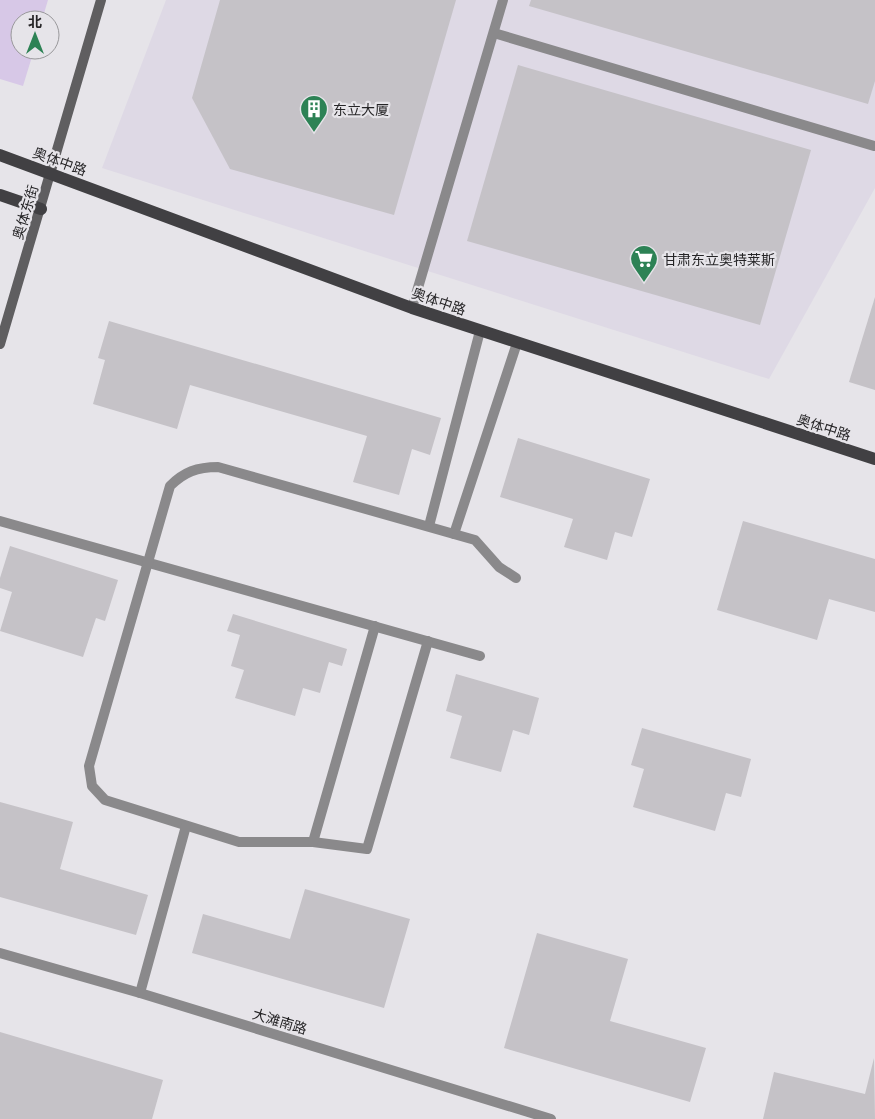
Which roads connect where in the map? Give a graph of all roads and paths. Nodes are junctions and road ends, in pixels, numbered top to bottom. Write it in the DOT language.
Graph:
graph roads {
  1 [pos="101,0"];
  2 [pos="503,0"];
  3 [pos="494,33"];
  4 [pos="874,146"];
  5 [pos="0,155"];
  6 [pos="51,173"];
  7 [pos="0,195"];
  8 [pos="41,209"];
  9 [pos="412,308"];
  10 [pos="480,331"];
  11 [pos="517,343"];
  12 [pos="0,344"];
  13 [pos="875,459"];
  14 [pos="0,521"];
  15 [pos="428,526"];
  16 [pos="454,534"];
  17 [pos="147,563"];
  18 [pos="516,578"];
  19 [pos="375,626"];
  20 [pos="428,641"];
  21 [pos="480,656"];
  22 [pos="186,826"];
  23 [pos="314,842"];
  24 [pos="0,953"];
  25 [pos="140,993"];
  26 [pos="551,1119"];
  1 -- 6 [label="main road, 奥体东街"];
  2 -- 3 [label="street"];
  3 -- 4 [label="street"];
  3 -- 9 [label="street"];
  5 -- 6 [label="main road, 奥体中路"];
  6 -- 8 [label="main road, 奥体东街"];
  6 -- 9 [label="main road, 奥体中路"];
  7 -- 8 [label="main road"];
  8 -- 12 [label="main road, 奥体东街"];
  9 -- 10 [label="main road, 奥体中路"];
  10 -- 11 [label="main road, 奥体中路"];
  10 -- 15 [label="street"];
  11 -- 13 [label="main road, 奥体中路"];
  11 -- 16 [label="street"];
  14 -- 17 [label="street"];
  15 -- 16 [label="street"];
  15 -- 17 [label="street"];
  16 -- 18 [label="street"];
  17 -- 19 [label="street"];
  17 -- 22 [label="street"];
  19 -- 20 [label="street"];
  19 -- 23 [label="street"];
  20 -- 21 [label="street"];
  20 -- 23 [label="street"];
  22 -- 23 [label="street"];
  22 -- 25 [label="street"];
  24 -- 25 [label="street, 大滩南路"];
  25 -- 26 [label="street, 大滩南路"];
}
